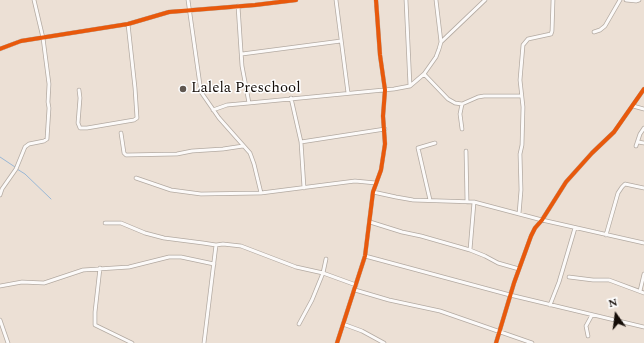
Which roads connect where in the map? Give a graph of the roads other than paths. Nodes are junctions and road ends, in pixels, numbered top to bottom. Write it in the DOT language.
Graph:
graph roads {
  1 [pos="34,0"];
  2 [pos="188,0"];
  3 [pos="296,0"];
  4 [pos="336,0"];
  5 [pos="376,0"];
  6 [pos="406,0"];
  7 [pos="436,0"];
  8 [pos="485,0"];
  9 [pos="553,0"];
  10 [pos="620,0"];
  11 [pos="626,0"];
  12 [pos="639,0"];
  13 [pos="238,6"];
  14 [pos="189,10"];
  15 [pos="128,24"];
  16 [pos="594,32"];
  17 [pos="44,38"];
  18 [pos="341,41"];
  19 [pos="440,42"];
  20 [pos="0,49"];
  21 [pos="242,54"];
  22 [pos="424,74"];
  23 [pos="410,86"];
  24 [pos="644,89"];
  25 [pos="79,90"];
  26 [pos="384,90"];
  27 [pos="348,93"];
  28 [pos="521,96"];
  29 [pos="291,98"];
  30 [pos="248,103"];
  31 [pos="462,104"];
  32 [pos="633,106"];
  33 [pos="644,109"];
  34 [pos="213,110"];
  35 [pos="644,128"];
  36 [pos="385,129"];
  37 [pos="462,130"];
  38 [pos="121,133"];
  39 [pos="301,142"];
  40 [pos="638,142"];
  41 [pos="435,143"];
  42 [pos="644,143"];
  43 [pos="242,146"];
  44 [pos="636,146"];
  45 [pos="466,151"];
  46 [pos="136,178"];
  47 [pos="376,183"];
  48 [pos="304,188"];
  49 [pos="644,188"];
  50 [pos="374,192"];
  51 [pos="261,193"];
  52 [pos="0,195"];
  53 [pos="430,200"];
  54 [pos="467,202"];
  55 [pos="474,202"];
  56 [pos="519,214"];
  57 [pos="542,220"];
  58 [pos="104,222"];
  59 [pos="370,222"];
  60 [pos="575,228"];
  61 [pos="606,235"];
  62 [pos="644,243"];
  63 [pos="216,244"];
  64 [pos="470,250"];
  65 [pos="365,256"];
  66 [pos="326,260"];
  67 [pos="214,264"];
  68 [pos="100,268"];
  69 [pos="519,269"];
  70 [pos="323,273"];
  71 [pos="644,274"];
  72 [pos="569,277"];
  73 [pos="356,285"];
  74 [pos="0,286"];
  75 [pos="355,290"];
  76 [pos="640,291"];
  77 [pos="644,293"];
  78 [pos="510,295"];
  79 [pos="550,305"];
  80 [pos="592,315"];
  81 [pos="0,320"];
  82 [pos="299,324"];
  83 [pos="343,324"];
  84 [pos="644,327"];
  85 [pos="499,332"];
  86 [pos="588,336"];
  87 [pos="8,343"];
  88 [pos="132,343"];
  89 [pos="204,343"];
  90 [pos="337,343"];
  91 [pos="384,343"];
  92 [pos="496,343"];
  93 [pos="532,343"];
  1 -- 17 [label="street"];
  2 -- 14 [label="street"];
  3 -- 13 [label="street"];
  4 -- 18 [label="street"];
  5 -- 26 [label="street"];
  6 -- 23 [label="street"];
  7 -- 19 [label="street"];
  8 -- 19 [label="street"];
  9 -- 28 [label="street"];
  10 -- 16 [label="street"];
  11 -- 12 [label="street"];
  13 -- 14 [label="street"];
  13 -- 21 [label="street"];
  14 -- 15 [label="street"];
  14 -- 34 [label="street"];
  15 -- 17 [label="street"];
  15 -- 25 [label="street"];
  17 -- 20 [label="street"];
  17 -- 52 [label="street"];
  18 -- 21 [label="street"];
  18 -- 27 [label="street"];
  19 -- 22 [label="street"];
  21 -- 30 [label="street"];
  22 -- 23 [label="street"];
  22 -- 31 [label="street"];
  23 -- 26 [label="street"];
  24 -- 32 [label="street"];
  26 -- 27 [label="street"];
  26 -- 36 [label="street"];
  27 -- 29 [label="street"];
  28 -- 31 [label="street"];
  28 -- 56 [label="street"];
  29 -- 30 [label="street"];
  29 -- 39 [label="street"];
  30 -- 34 [label="street"];
  31 -- 37 [label="street"];
  32 -- 33 [label="street"];
  32 -- 57 [label="street"];
  34 -- 43 [label="street"];
  35 -- 40 [label="street"];
  36 -- 39 [label="street"];
  36 -- 47 [label="street"];
  38 -- 43 [label="street"];
  39 -- 48 [label="street"];
  40 -- 42 [label="street"];
  40 -- 44 [label="street"];
  41 -- 53 [label="street"];
  43 -- 51 [label="street"];
  45 -- 54 [label="street"];
  46 -- 51 [label="street"];
  47 -- 48 [label="street"];
  47 -- 50 [label="street"];
  48 -- 51 [label="street"];
  49 -- 61 [label="street"];
  50 -- 53 [label="street"];
  50 -- 59 [label="street"];
  53 -- 54 [label="street"];
  54 -- 55 [label="street"];
  55 -- 56 [label="street"];
  55 -- 64 [label="street"];
  56 -- 57 [label="street"];
  57 -- 60 [label="street"];
  57 -- 69 [label="street"];
  58 -- 63 [label="street"];
  59 -- 64 [label="street"];
  59 -- 65 [label="street"];
  60 -- 61 [label="street"];
  60 -- 79 [label="street"];
  61 -- 62 [label="street"];
  63 -- 67 [label="street"];
  63 -- 70 [label="street"];
  64 -- 69 [label="street"];
  65 -- 73 [label="street"];
  65 -- 78 [label="street"];
  66 -- 70 [label="street"];
  67 -- 68 [label="street"];
  67 -- 89 [label="street"];
  68 -- 74 [label="street"];
  68 -- 88 [label="street"];
  69 -- 78 [label="street"];
  70 -- 73 [label="street"];
  70 -- 82 [label="street"];
  71 -- 76 [label="street"];
  72 -- 76 [label="street"];
  73 -- 75 [label="street"];
  75 -- 83 [label="street"];
  75 -- 85 [label="street"];
  76 -- 77 [label="street"];
  78 -- 79 [label="street"];
  78 -- 85 [label="street"];
  79 -- 80 [label="street"];
  80 -- 84 [label="street"];
  80 -- 86 [label="street"];
  81 -- 87 [label="street"];
  83 -- 90 [label="street"];
  83 -- 91 [label="street"];
  85 -- 92 [label="street"];
  85 -- 93 [label="street"];
}
